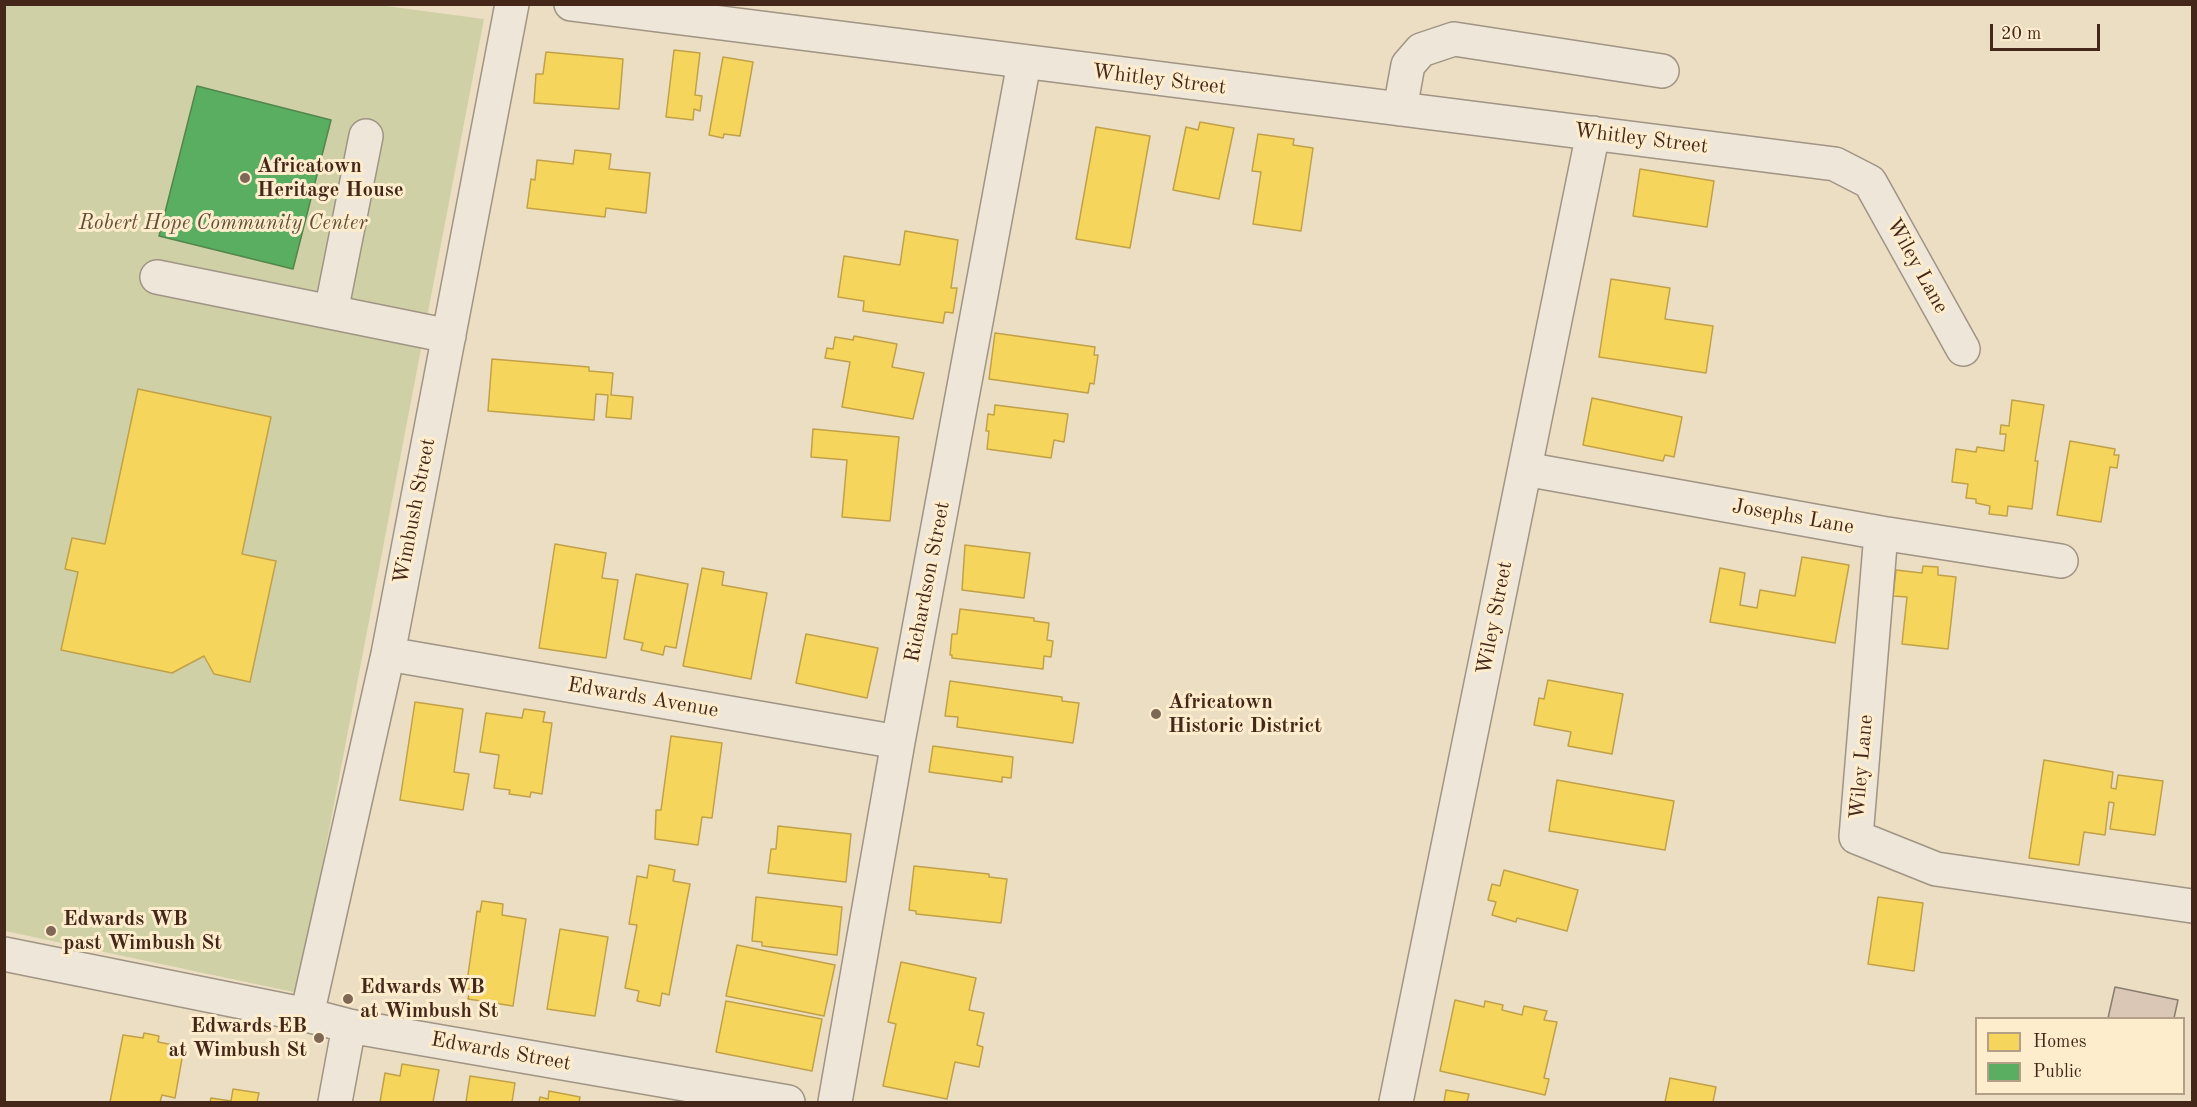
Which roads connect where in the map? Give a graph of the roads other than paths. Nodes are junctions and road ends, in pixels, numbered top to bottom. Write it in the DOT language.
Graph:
graph roads {
  1 [pos="512,4"];
  2 [pos="571,4"];
  3 [pos="1024,63"];
  4 [pos="1662,71"];
  5 [pos="1400,110"];
  6 [pos="1593,133"];
  7 [pos="366,136"];
  8 [pos="1870,183"];
  9 [pos="157,277"];
  10 [pos="331,312"];
  11 [pos="448,336"];
  12 [pos="1963,349"];
  13 [pos="1525,469"];
  14 [pos="1881,533"];
  15 [pos="2061,561"];
  16 [pos="388,654"];
  17 [pos="898,742"];
  18 [pos="2193,906"];
  19 [pos="4,954"];
  20 [pos="307,1015"];
  21 [pos="350,1026"];
  22 [pos="679,1093"];
  23 [pos="335,1102"];
  24 [pos="788,1102"];
  25 [pos="835,1102"];
  26 [pos="1396,1102"];
  1 -- 11 [label="street, Wimbush Street"];
  2 -- 3 [label="street, Whitley Street"];
  3 -- 5 [label="street, Whitley Street"];
  3 -- 17 [label="street, Richardson Street"];
  4 -- 5 [label="street"];
  5 -- 6 [label="street, Whitley Street"];
  6 -- 8 [label="street, Whitley Street"];
  6 -- 13 [label="street, Wiley Street"];
  7 -- 10 [label="street"];
  8 -- 12 [label="street, Wiley Lane"];
  9 -- 10 [label="street"];
  10 -- 11 [label="street"];
  11 -- 16 [label="street, Wimbush Street"];
  13 -- 14 [label="street, Josephs Lane"];
  13 -- 26 [label="street, Wiley Street"];
  14 -- 15 [label="street, Josephs Lane"];
  14 -- 18 [label="street, Wiley Lane"];
  16 -- 17 [label="street, Edwards Avenue"];
  16 -- 20 [label="street, Wimbush Street"];
  17 -- 25 [label="street, Richardson Street"];
  19 -- 20 [label="street, Edwards Street"];
  20 -- 21 [label="street, Edwards Street"];
  21 -- 22 [label="street, Edwards Street"];
  21 -- 23 [label="street"];
  22 -- 24 [label="street, Edwards Street"];
}
